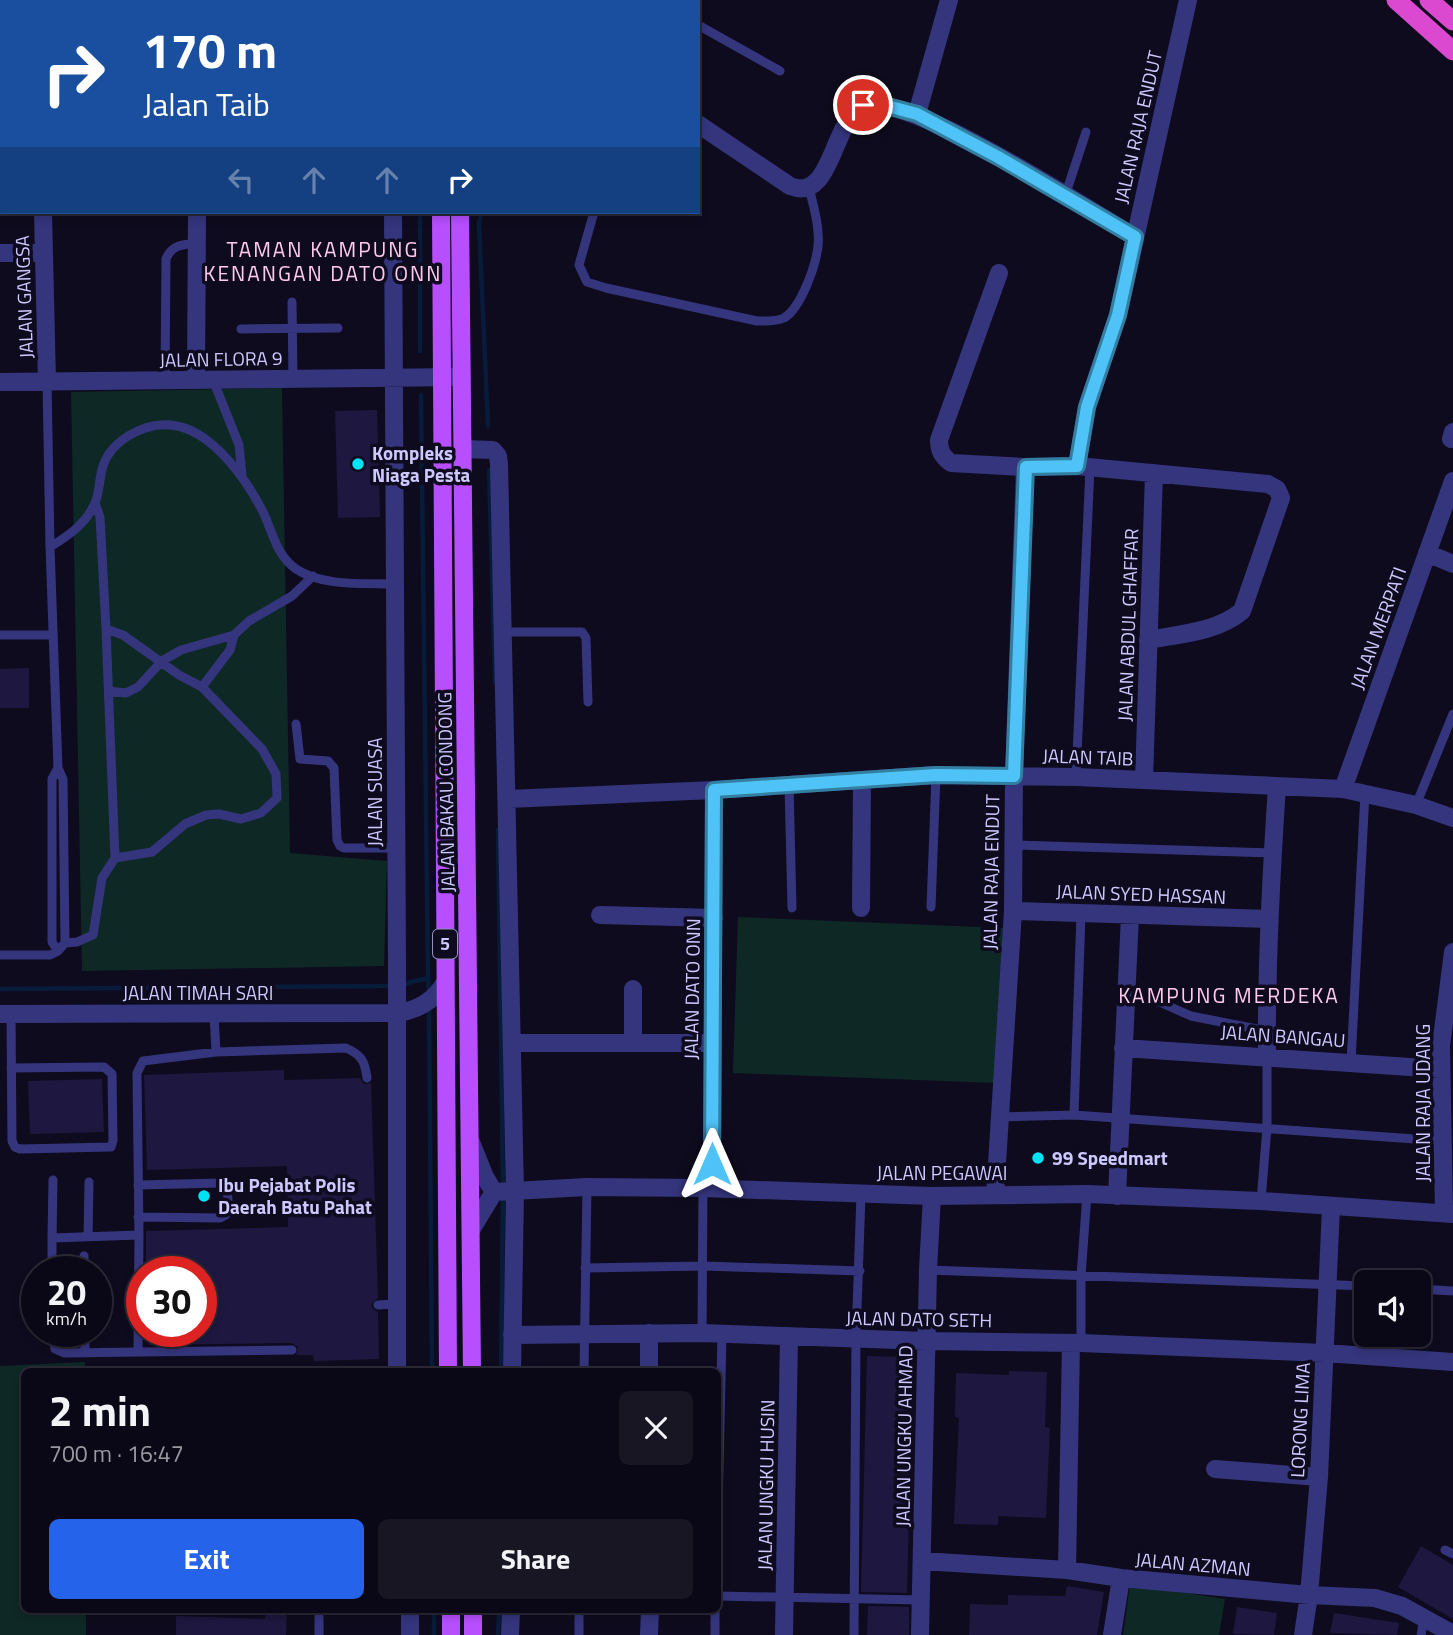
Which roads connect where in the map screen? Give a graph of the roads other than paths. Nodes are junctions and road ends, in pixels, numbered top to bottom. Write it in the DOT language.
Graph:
graph roads {
  1 [pos="949,0"];
  2 [pos="1188,0"];
  3 [pos="1396,0"];
  4 [pos="1429,0"];
  5 [pos="1453,21"];
  6 [pos="700,27"];
  7 [pos="1453,51"];
  8 [pos="780,71"];
  9 [pos="917,114"];
  10 [pos="700,125"];
  11 [pos="1086,132"];
  12 [pos="814,183"];
  13 [pos="1065,196"];
  14 [pos="43,214"];
  15 [pos="197,214"];
  16 [pos="393,214"];
  17 [pos="441,214"];
  18 [pos="460,214"];
  19 [pos="593,214"];
  20 [pos="1135,237"];
  21 [pos="197,243"];
  22 [pos="0,253"];
  23 [pos="43,253"];
  24 [pos="999,273"];
  25 [pos="292,303"];
  26 [pos="241,328"];
  27 [pos="292,328"];
  28 [pos="338,328"];
  29 [pos="462,377"];
  30 [pos="395,378"];
  31 [pos="442,378"];
  32 [pos="293,379"];
  33 [pos="165,380"];
  34 [pos="205,380"];
  35 [pos="0,382"];
  36 [pos="47,382"];
  37 [pos="463,449"];
  38 [pos="1026,467"];
  39 [pos="1084,467"];
  40 [pos="1154,472"];
  41 [pos="242,476"];
  42 [pos="1453,481"];
  43 [pos="95,503"];
  44 [pos="50,547"];
  45 [pos="1427,553"];
  46 [pos="1453,564"];
  47 [pos="313,576"];
  48 [pos="396,584"];
  49 [pos="106,629"];
  50 [pos="503,632"];
  51 [pos="0,635"];
  52 [pos="53,635"];
  53 [pos="234,635"];
  54 [pos="1148,640"];
  55 [pos="162,661"];
  56 [pos="202,687"];
  57 [pos="109,691"];
  58 [pos="588,702"];
  59 [pos="1453,714"];
  60 [pos="296,724"];
  61 [pos="936,775"];
  62 [pos="1014,776"];
  63 [pos="1076,777"];
  64 [pos="862,780"];
  65 [pos="1144,780"];
  66 [pos="789,785"];
  67 [pos="1277,786"];
  68 [pos="1343,789"];
  69 [pos="714,790"];
  70 [pos="1365,793"];
  71 [pos="508,799"];
  72 [pos="1416,806"];
  73 [pos="1453,818"];
  74 [pos="1013,845"];
  75 [pos="396,848"];
  76 [pos="1273,853"];
  77 [pos="115,858"];
  78 [pos="931,907"];
  79 [pos="792,908"];
  80 [pos="861,908"];
  81 [pos="1013,911"];
  82 [pos="1081,914"];
  83 [pos="600,915"];
  84 [pos="1129,915"];
  85 [pos="714,918"];
  86 [pos="1269,919"];
  87 [pos="62,947"];
  88 [pos="1453,953"];
  89 [pos="0,955"];
  90 [pos="441,989"];
  91 [pos="633,989"];
  92 [pos="1156,1000"];
  93 [pos="404,1012"];
  94 [pos="5,1014"];
  95 [pos="214,1014"];
  96 [pos="1267,1031"];
  97 [pos="512,1043"];
  98 [pos="633,1043"];
  99 [pos="712,1043"];
  100 [pos="1447,1046"];
  101 [pos="1124,1048"];
  102 [pos="216,1052"];
  103 [pos="1267,1055"];
  104 [pos="1351,1062"];
  105 [pos="12,1068"];
  106 [pos="1440,1069"];
  107 [pos="367,1078"];
  108 [pos="1074,1115"];
  109 [pos="1000,1116"];
  110 [pos="1120,1118"];
  111 [pos="1267,1127"];
  112 [pos="470,1138"];
  113 [pos="1443,1141"];
  114 [pos="53,1180"];
  115 [pos="89,1182"];
  116 [pos="138,1185"];
  117 [pos="587,1187"];
  118 [pos="708,1188"];
  119 [pos="505,1192"];
  120 [pos="860,1194"];
  121 [pos="1087,1194"];
  122 [pos="995,1195"];
  123 [pos="932,1196"];
  124 [pos="1116,1196"];
  125 [pos="1261,1201"];
  126 [pos="1331,1207"];
  127 [pos="1449,1213"];
  128 [pos="138,1217"];
  129 [pos="471,1230"];
  130 [pos="139,1235"];
  131 [pos="88,1236"];
  132 [pos="52,1238"];
  133 [pos="52,1256"];
  134 [pos="704,1266"];
  135 [pos="585,1268"];
  136 [pos="928,1270"];
  137 [pos="860,1271"];
  138 [pos="1081,1276"];
  139 [pos="1328,1284"];
  140 [pos="1354,1285"];
  141 [pos="1431,1290"];
  142 [pos="1453,1291"];
  143 [pos="584,1333"];
  144 [pos="649,1333"];
  145 [pos="702,1333"];
  146 [pos="722,1334"];
  147 [pos="512,1335"];
  148 [pos="789,1336"];
  149 [pos="856,1338"];
  150 [pos="926,1341"];
  151 [pos="1076,1343"];
  152 [pos="55,1347"];
  153 [pos="85,1347"];
  154 [pos="292,1350"];
  155 [pos="138,1352"];
  156 [pos="85,1353"];
  157 [pos="1325,1353"];
  158 [pos="1453,1362"];
  159 [pos="396,1368"];
  160 [pos="449,1368"];
  161 [pos="472,1368"];
  162 [pos="512,1368"];
  163 [pos="584,1368"];
  164 [pos="649,1368"];
  165 [pos="721,1379"];
  166 [pos="1215,1469"];
  167 [pos="1319,1477"];
  168 [pos="922,1561"];
  169 [pos="1067,1570"];
  170 [pos="1121,1578"];
  171 [pos="1309,1595"];
  172 [pos="721,1596"];
  173 [pos="785,1597"];
  174 [pos="855,1599"];
  175 [pos="921,1600"];
  176 [pos="410,1613"];
  177 [pos="451,1613"];
  178 [pos="473,1613"];
  179 [pos="511,1613"];
  180 [pos="579,1613"];
  181 [pos="650,1613"];
  182 [pos="715,1613"];
  183 [pos="319,1617"];
  184 [pos="1422,1627"];
  185 [pos="1453,1634"];
  186 [pos="319,1635"];
  187 [pos="410,1635"];
  188 [pos="451,1635"];
  189 [pos="473,1635"];
  190 [pos="510,1635"];
  191 [pos="579,1635"];
  192 [pos="649,1635"];
  193 [pos="715,1635"];
  194 [pos="784,1635"];
  195 [pos="854,1635"];
  196 [pos="920,1635"];
  197 [pos="1112,1635"];
  198 [pos="1303,1635"];
  1 -- 9 [label="street"];
  2 -- 20 [label="street, JALAN RAJA ENDUT"];
  3 -- 7 [label="highway"];
  4 -- 5 [label="highway"];
  6 -- 8 [label="lane"];
  9 -- 12 [label="street"];
  9 -- 13 [label="street"];
  10 -- 12 [label="street"];
  11 -- 13 [label="lane"];
  12 -- 19 [label="lane"];
  13 -- 20 [label="street"];
  14 -- 23 [label="street, JALAN GANGSA"];
  15 -- 21 [label="street"];
  16 -- 30 [label="street, JALAN SUASA"];
  17 -- 31 [label="main road, JALAN BAKAU CONDONG / 5"];
  18 -- 29 [label="main road, JALAN BAKAU CONDONG / 5"];
  20 -- 39 [label="street, JALAN RAJA ENDUT"];
  21 -- 33 [label="lane"];
  21 -- 34 [label="street"];
  22 -- 23 [label="street"];
  23 -- 36 [label="street, JALAN GANGSA"];
  24 -- 38 [label="street"];
  25 -- 27 [label="lane"];
  26 -- 27 [label="lane"];
  27 -- 28 [label="lane"];
  27 -- 32 [label="lane"];
  29 -- 31 [label="street, JALAN FLORA 9"];
  29 -- 37 [label="main road, JALAN BAKAU CONDONG / 5"];
  30 -- 31 [label="street, JALAN FLORA 9"];
  30 -- 32 [label="street, JALAN FLORA 9"];
  30 -- 48 [label="street, JALAN SUASA"];
  31 -- 90 [label="main road, JALAN BAKAU CONDONG / 5"];
  32 -- 34 [label="street, JALAN FLORA 9"];
  33 -- 34 [label="street, JALAN FLORA 9"];
  33 -- 36 [label="street, JALAN FLORA 9"];
  34 -- 41 [label="lane"];
  35 -- 36 [label="street, JALAN FLORA 9"];
  36 -- 44 [label="lane"];
  37 -- 50 [label="street"];
  37 -- 112 [label="main road, JALAN BAKAU CONDONG / 5"];
  38 -- 39 [label="street"];
  38 -- 62 [label="street, JALAN RAJA ENDUT"];
  39 -- 40 [label="street"];
  39 -- 63 [label="lane"];
  40 -- 54 [label="street, JALAN ABDUL GHAFFAR"];
  40 -- 54 [label="street"];
  41 -- 43 [label="lane"];
  41 -- 47 [label="lane"];
  42 -- 45 [label="street, JALAN MERPATI"];
  43 -- 44 [label="lane"];
  43 -- 49 [label="lane"];
  44 -- 52 [label="lane"];
  45 -- 46 [label="street"];
  45 -- 68 [label="street, JALAN MERPATI"];
  47 -- 48 [label="lane"];
  47 -- 53 [label="lane"];
  48 -- 75 [label="street, JALAN SUASA"];
  49 -- 55 [label="lane"];
  49 -- 57 [label="lane"];
  50 -- 58 [label="lane"];
  50 -- 71 [label="street"];
  51 -- 52 [label="lane"];
  52 -- 87 [label="lane"];
  53 -- 55 [label="lane"];
  53 -- 56 [label="lane"];
  54 -- 65 [label="street, JALAN ABDUL GHAFFAR"];
  55 -- 56 [label="lane"];
  55 -- 57 [label="lane"];
  56 -- 77 [label="lane"];
  57 -- 77 [label="lane"];
  59 -- 72 [label="lane"];
  60 -- 75 [label="lane"];
  61 -- 62 [label="street, JALAN TAIB"];
  61 -- 64 [label="street, JALAN TAIB"];
  61 -- 78 [label="lane"];
  62 -- 63 [label="street, JALAN TAIB"];
  62 -- 74 [label="street, JALAN RAJA ENDUT"];
  63 -- 65 [label="street, JALAN TAIB"];
  64 -- 66 [label="street, JALAN TAIB"];
  64 -- 80 [label="street"];
  65 -- 67 [label="street, JALAN TAIB"];
  66 -- 69 [label="street, JALAN TAIB"];
  66 -- 79 [label="lane"];
  67 -- 68 [label="street, JALAN TAIB"];
  67 -- 76 [label="street"];
  68 -- 70 [label="street, JALAN TAIB"];
  69 -- 71 [label="street, JALAN TAIB"];
  69 -- 85 [label="street, JALAN DATO ONN"];
  70 -- 72 [label="street, JALAN TAIB"];
  70 -- 104 [label="lane"];
  71 -- 97 [label="street"];
  72 -- 73 [label="street, JALAN TAIB"];
  74 -- 76 [label="lane"];
  74 -- 81 [label="street, JALAN RAJA ENDUT"];
  75 -- 93 [label="street, JALAN SUASA"];
  76 -- 86 [label="street"];
  77 -- 87 [label="lane"];
  81 -- 82 [label="street, JALAN SYED HASSAN"];
  81 -- 109 [label="street, JALAN RAJA ENDUT"];
  82 -- 84 [label="street, JALAN SYED HASSAN"];
  82 -- 108 [label="lane"];
  83 -- 85 [label="street"];
  84 -- 86 [label="street, JALAN SYED HASSAN"];
  84 -- 101 [label="street"];
  85 -- 99 [label="street, JALAN DATO ONN"];
  86 -- 96 [label="street"];
  87 -- 89 [label="lane"];
  88 -- 100 [label="street, JALAN RAJA UDANG"];
  90 -- 93 [label="street"];
  90 -- 160 [label="main road, JALAN BAKAU CONDONG / 5"];
  91 -- 98 [label="street"];
  92 -- 96 [label="lane"];
  93 -- 95 [label="street, JALAN TIMAH SARI"];
  93 -- 159 [label="street, JALAN SUASA"];
  94 -- 95 [label="street, JALAN TIMAH SARI"];
  94 -- 105 [label="lane"];
  95 -- 102 [label="lane"];
  96 -- 103 [label="street"];
  97 -- 98 [label="street"];
  97 -- 119 [label="street"];
  98 -- 99 [label="street"];
  99 -- 118 [label="street, JALAN DATO ONN"];
  100 -- 106 [label="street, JALAN RAJA UDANG"];
  101 -- 103 [label="street, JALAN BANGAU"];
  101 -- 110 [label="street"];
  102 -- 107 [label="lane"];
  102 -- 116 [label="lane"];
  103 -- 104 [label="street, JALAN BANGAU"];
  103 -- 111 [label="lane"];
  104 -- 106 [label="street, JALAN BANGAU"];
  105 -- 105 [label="lane"];
  106 -- 113 [label="street, JALAN RAJA UDANG"];
  108 -- 109 [label="lane"];
  108 -- 110 [label="lane"];
  109 -- 122 [label="street, JALAN RAJA ENDUT"];
  110 -- 111 [label="lane"];
  110 -- 124 [label="street"];
  111 -- 113 [label="lane"];
  111 -- 125 [label="lane"];
  112 -- 119 [label="street"];
  112 -- 129 [label="main road, JALAN BAKAU CONDONG / 5"];
  113 -- 127 [label="street, JALAN RAJA UDANG"];
  114 -- 132 [label="lane"];
  115 -- 131 [label="lane"];
  116 -- 128 [label="lane"];
  116 -- 128 [label="lane"];
  117 -- 118 [label="street, JALAN PEGAWAI"];
  117 -- 119 [label="street, JALAN PEGAWAI"];
  117 -- 135 [label="lane"];
  118 -- 120 [label="street, JALAN PEGAWAI"];
  118 -- 134 [label="lane"];
  119 -- 129 [label="street"];
  119 -- 147 [label="street"];
  120 -- 123 [label="street, JALAN PEGAWAI"];
  120 -- 137 [label="lane"];
  121 -- 122 [label="street, JALAN PEGAWAI"];
  121 -- 124 [label="street, JALAN PEGAWAI"];
  121 -- 138 [label="lane"];
  122 -- 123 [label="street, JALAN PEGAWAI"];
  123 -- 136 [label="street, JALAN UNGKU AHMAD"];
  124 -- 125 [label="street, JALAN PEGAWAI"];
  125 -- 126 [label="street, JALAN PEGAWAI"];
  126 -- 127 [label="street, JALAN PEGAWAI"];
  126 -- 139 [label="street, LORONG LIMA"];
  128 -- 130 [label="lane"];
  129 -- 161 [label="main road, JALAN BAKAU CONDONG / 5"];
  130 -- 131 [label="lane"];
  130 -- 155 [label="lane"];
  131 -- 132 [label="lane"];
  132 -- 133 [label="lane"];
  134 -- 135 [label="lane"];
  134 -- 137 [label="lane"];
  134 -- 145 [label="lane"];
  135 -- 143 [label="lane"];
  136 -- 138 [label="lane"];
  136 -- 150 [label="street, JALAN UNGKU AHMAD"];
  137 -- 149 [label="lane"];
  138 -- 139 [label="lane"];
  138 -- 151 [label="lane"];
  139 -- 140 [label="lane"];
  139 -- 157 [label="street, LORONG LIMA"];
  141 -- 142 [label="lane"];
  143 -- 144 [label="street, JALAN DATO SETH"];
  143 -- 147 [label="street, JALAN DATO SETH"];
  143 -- 163 [label="lane"];
  144 -- 145 [label="street, JALAN DATO SETH"];
  144 -- 164 [label="street"];
  145 -- 146 [label="street, JALAN DATO SETH"];
  146 -- 148 [label="street, JALAN DATO SETH"];
  146 -- 165 [label="lane"];
  147 -- 162 [label="street"];
  148 -- 149 [label="street, JALAN DATO SETH"];
  148 -- 173 [label="street, JALAN UNGKU HUSIN"];
  149 -- 150 [label="street, JALAN DATO SETH"];
  149 -- 174 [label="lane"];
  150 -- 151 [label="street, JALAN DATO SETH"];
  150 -- 168 [label="street, JALAN UNGKU AHMAD"];
  151 -- 157 [label="street, JALAN DATO SETH"];
  151 -- 169 [label="street"];
  152 -- 156 [label="lane"];
  153 -- 156 [label="lane"];
  154 -- 155 [label="lane"];
  155 -- 156 [label="lane"];
  157 -- 158 [label="street, JALAN DATO SETH"];
  157 -- 167 [label="street, LORONG LIMA"];
  166 -- 167 [label="street"];
  167 -- 171 [label="street, LORONG LIMA"];
  168 -- 169 [label="street, JALAN AZMAN"];
  168 -- 175 [label="street, JALAN UNGKU AHMAD"];
  169 -- 170 [label="street, JALAN AZMAN"];
  170 -- 171 [label="street, JALAN AZMAN"];
  170 -- 197 [label="street"];
  171 -- 184 [label="street, JALAN AZMAN"];
  171 -- 198 [label="street, LORONG LIMA"];
  172 -- 173 [label="lane"];
  173 -- 174 [label="lane"];
  173 -- 194 [label="street, JALAN UNGKU HUSIN"];
  174 -- 175 [label="lane"];
  174 -- 195 [label="lane"];
  175 -- 196 [label="street, JALAN UNGKU AHMAD"];
  176 -- 187 [label="street"];
  177 -- 188 [label="main road"];
  178 -- 189 [label="main road"];
  179 -- 190 [label="street"];
  180 -- 191 [label="lane"];
  181 -- 192 [label="street"];
  182 -- 193 [label="lane"];
  183 -- 186 [label="lane"];
  184 -- 185 [label="street, JALAN AZMAN"];
}
